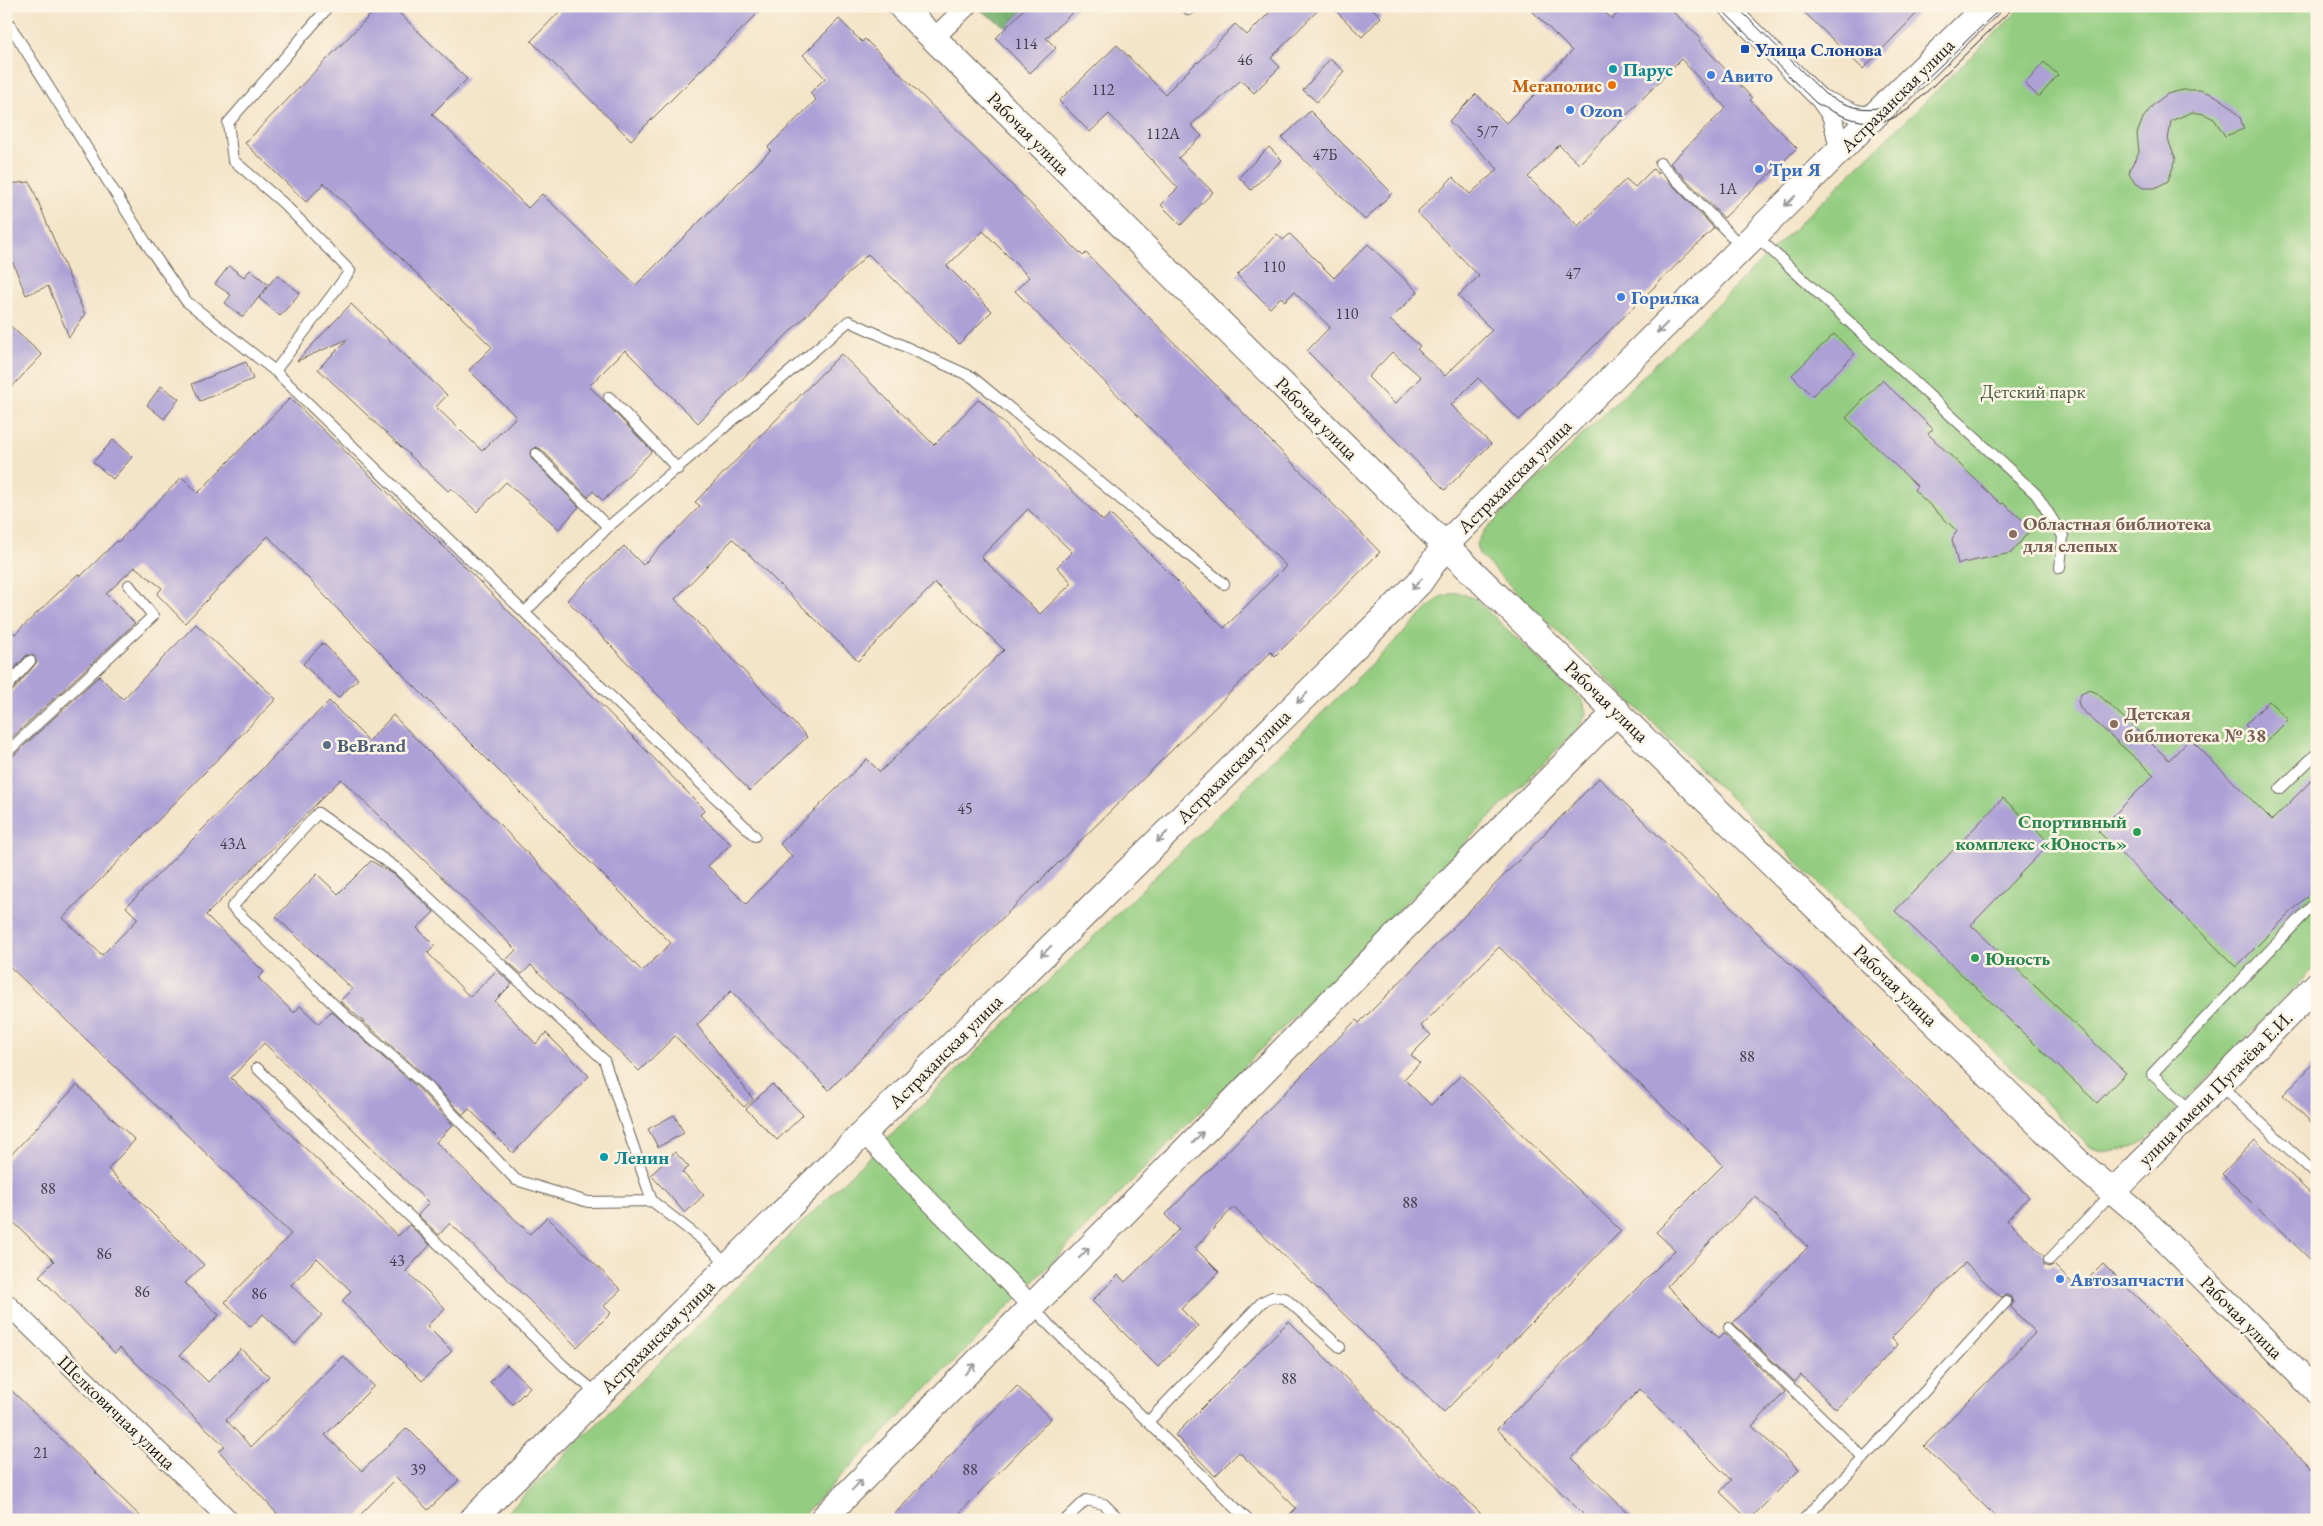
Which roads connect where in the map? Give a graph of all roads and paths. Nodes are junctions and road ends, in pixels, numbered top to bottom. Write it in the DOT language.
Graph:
graph roads {
  1 [pos="327,6"];
  2 [pos="901,6"];
  3 [pos="967,6"];
  4 [pos="1727,6"];
  5 [pos="1987,6"];
  6 [pos="6,19"];
  7 [pos="934,38"];
  8 [pos="1820,99"];
  9 [pos="1873,117"];
  10 [pos="1840,151"];
  11 [pos="1660,163"];
  12 [pos="1749,242"];
  13 [pos="275,371"];
  14 [pos="608,397"];
  15 [pos="536,454"];
  16 [pos="678,469"];
  17 [pos="608,527"];
  18 [pos="1446,544"];
  19 [pos="2060,568"];
  20 [pos="129,584"];
  21 [pos="1224,584"];
  22 [pos="524,612"];
  23 [pos="30,661"];
  24 [pos="6,688"];
  25 [pos="1616,710"];
  26 [pos="6,754"];
  27 [pos="2317,757"];
  28 [pos="2280,789"];
  29 [pos="755,836"];
  30 [pos="2317,901"];
  31 [pos="2317,985"];
  32 [pos="257,1068"];
  33 [pos="2219,1084"];
  34 [pos="2192,1111"];
  35 [pos="862,1132"];
  36 [pos="2317,1175"];
  37 [pos="2113,1192"];
  38 [pos="652,1201"];
  39 [pos="2048,1260"];
  40 [pos="728,1265"];
  41 [pos="2006,1302"];
  42 [pos="6,1303"];
  43 [pos="1032,1306"];
  44 [pos="1729,1328"];
  45 [pos="1340,1347"];
  46 [pos="2317,1392"];
  47 [pos="598,1394"];
  48 [pos="1148,1422"];
  49 [pos="1864,1458"];
  50 [pos="229,1520"];
  51 [pos="472,1520"];
  52 [pos="822,1520"];
  53 [pos="1066,1520"];
  54 [pos="1120,1520"];
  55 [pos="1248,1520"];
  56 [pos="1803,1520"];
  1 -- 13 [label="lane"];
  2 -- 7 [label="main road, Рабочая улица"];
  3 -- 7 [label="street"];
  4 -- 8 [label="street"];
  5 -- 9 [label="main road, Астраханская улица"];
  6 -- 13 [label="lane"];
  7 -- 18 [label="main road, Рабочая улица"];
  8 -- 9 [label="street"];
  8 -- 10 [label="street"];
  9 -- 10 [label="main road, Астраханская улица"];
  10 -- 12 [label="main road, Астраханская улица, one-way"];
  11 -- 12 [label="lane"];
  12 -- 18 [label="main road, Астраханская улица, one-way"];
  12 -- 19 [label="lane"];
  13 -- 22 [label="lane"];
  14 -- 16 [label="lane"];
  15 -- 17 [label="lane"];
  16 -- 17 [label="lane"];
  16 -- 21 [label="lane"];
  17 -- 22 [label="lane"];
  18 -- 25 [label="main road, Рабочая улица"];
  18 -- 35 [label="main road, Астраханская улица, one-way"];
  20 -- 26 [label="lane"];
  22 -- 29 [label="lane"];
  23 -- 24 [label="lane"];
  25 -- 37 [label="main road, Рабочая улица"];
  43 -- 25 [label="main road, one-way"];
  27 -- 28 [label="lane"];
  30 -- 34 [label="lane"];
  31 -- 33 [label="main road, улица имени Пугачёва Е.И."];
  32 -- 47 [label="lane"];
  33 -- 34 [label="main road, улица имени Пугачёва Е.И."];
  33 -- 36 [label="lane"];
  34 -- 37 [label="main road, улица имени Пугачёва Е.И."];
  35 -- 40 [label="main road, Астраханская улица"];
  35 -- 43 [label="street"];
  37 -- 39 [label="lane"];
  37 -- 46 [label="street, Рабочая улица"];
  38 -- 38 [label="lane"];
  38 -- 40 [label="lane"];
  40 -- 47 [label="main road, Астраханская улица"];
  41 -- 49 [label="lane"];
  42 -- 50 [label="street, Шелковичная улица"];
  43 -- 48 [label="lane"];
  52 -- 43 [label="main road, one-way"];
  44 -- 49 [label="lane"];
  45 -- 48 [label="lane"];
  47 -- 51 [label="main road, Астраханская улица"];
  48 -- 55 [label="lane"];
  49 -- 56 [label="lane"];
  53 -- 54 [label="lane"];
}
